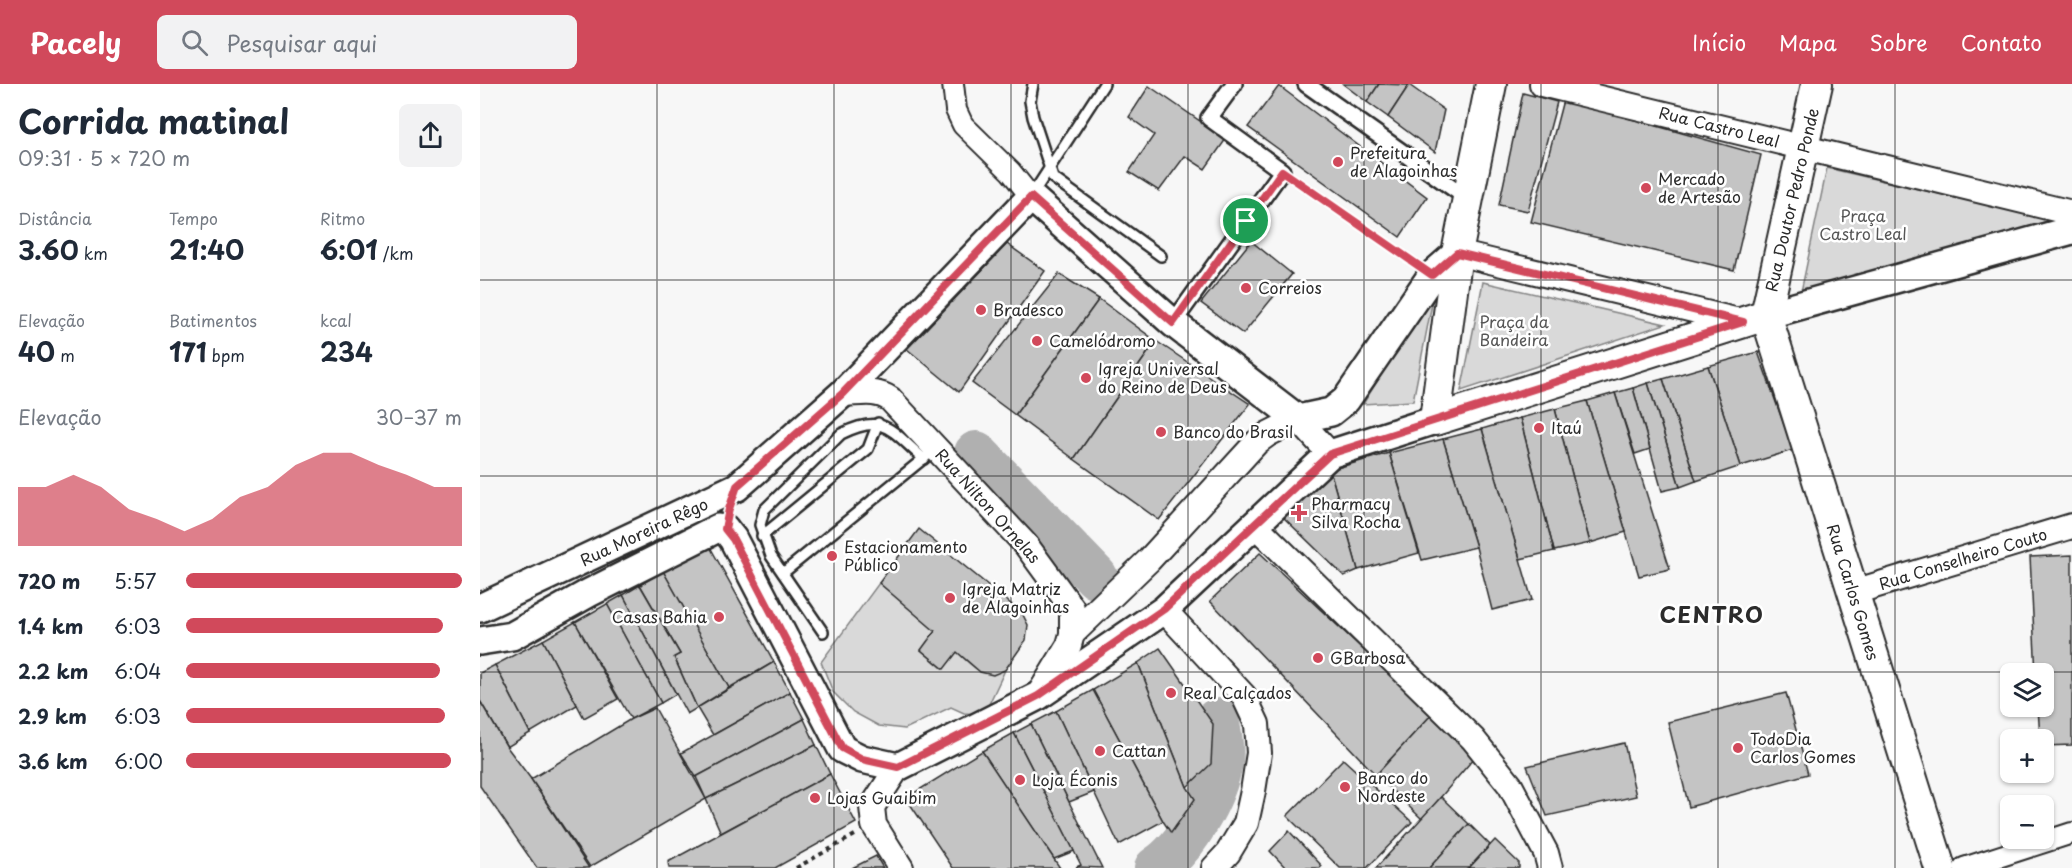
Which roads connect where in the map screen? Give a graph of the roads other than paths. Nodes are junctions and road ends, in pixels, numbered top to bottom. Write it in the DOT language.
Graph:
graph roads {
  1 [pos="953,84"];
  2 [pos="1033,84"];
  3 [pos="1104,84"];
  4 [pos="1234,84"];
  5 [pos="1306,84"];
  6 [pos="1491,84"];
  7 [pos="1542,84"];
  8 [pos="1817,84"];
  9 [pos="1803,148"];
  10 [pos="1050,169"];
  11 [pos="1031,197"];
  12 [pos="1467,198"];
  13 [pos="2072,213"];
  14 [pos="2072,230"];
  15 [pos="1457,253"];
  16 [pos="1161,256"];
  17 [pos="1754,319"];
  18 [pos="1173,323"];
  19 [pos="842,394"];
  20 [pos="1298,419"];
  21 [pos="1435,420"];
  22 [pos="878,423"];
  23 [pos="930,454"];
  24 [pos="1330,454"];
  25 [pos="737,486"];
  26 [pos="1255,525"];
  27 [pos="2072,526"];
  28 [pos="725,529"];
  29 [pos="762,536"];
  30 [pos="783,573"];
  31 [pos="1854,592"];
  32 [pos="480,608"];
  33 [pos="1164,609"];
  34 [pos="823,632"];
  35 [pos="1072,634"];
  36 [pos="512,636"];
  37 [pos="480,641"];
  38 [pos="480,653"];
  39 [pos="1038,696"];
  40 [pos="898,767"];
  41 [pos="2072,833"];
  42 [pos="1932,861"];
  43 [pos="901,868"];
  44 [pos="1214,868"];
  45 [pos="1550,868"];
  46 [pos="1964,868"];
  1 -- 11 [label="street"];
  2 -- 10 [label="lane"];
  3 -- 10 [label="lane"];
  4 -- 18 [label="street"];
  5 -- 12 [label="street"];
  6 -- 12 [label="main road"];
  7 -- 9 [label="street, Rua Castro Leal"];
  8 -- 9 [label="main road, Rua Doutor Pedro Ponde"];
  9 -- 13 [label="street, Rua Castro Leal"];
  9 -- 17 [label="main road, Rua Doutor Pedro Ponde"];
  10 -- 11 [label="lane"];
  10 -- 16 [label="lane"];
  11 -- 18 [label="main road"];
  11 -- 19 [label="main road, Rua Moreira Rêgo"];
  12 -- 15 [label="main road"];
  14 -- 17 [label="main road"];
  15 -- 17 [label="street"];
  15 -- 20 [label="main road"];
  15 -- 21 [label="main road"];
  17 -- 21 [label="main road"];
  17 -- 31 [label="main road, Rua Carlos Gomes"];
  18 -- 20 [label="main road"];
  19 -- 23 [label="street, Rua Nilton Ornelas"];
  19 -- 25 [label="main road, Rua Moreira Rêgo"];
  20 -- 24 [label="street"];
  20 -- 35 [label="street"];
  21 -- 24 [label="main road"];
  22 -- 23 [label="lane"];
  22 -- 29 [label="lane"];
  22 -- 29 [label="lane"];
  23 -- 30 [label="lane"];
  23 -- 35 [label="street, Rua Nilton Ornelas"];
  24 -- 26 [label="main road"];
  25 -- 28 [label="main road"];
  25 -- 32 [label="main road, Rua Moreira Rêgo"];
  26 -- 33 [label="main road"];
  26 -- 45 [label="street"];
  27 -- 31 [label="street, Rua Conselheiro Couto"];
  28 -- 36 [label="main road, Rua Moreira Rêgo"];
  28 -- 40 [label="main road"];
  29 -- 30 [label="lane"];
  30 -- 34 [label="lane"];
  31 -- 42 [label="main road, Rua Carlos Gomes"];
  33 -- 39 [label="main road"];
  33 -- 44 [label="street"];
  35 -- 39 [label="street, Rua Nilton Ornelas"];
  36 -- 37 [label="main road, Rua Moreira Rêgo"];
  36 -- 38 [label="street"];
  39 -- 40 [label="main road"];
  40 -- 43 [label="street"];
  41 -- 46 [label="street"];
}
